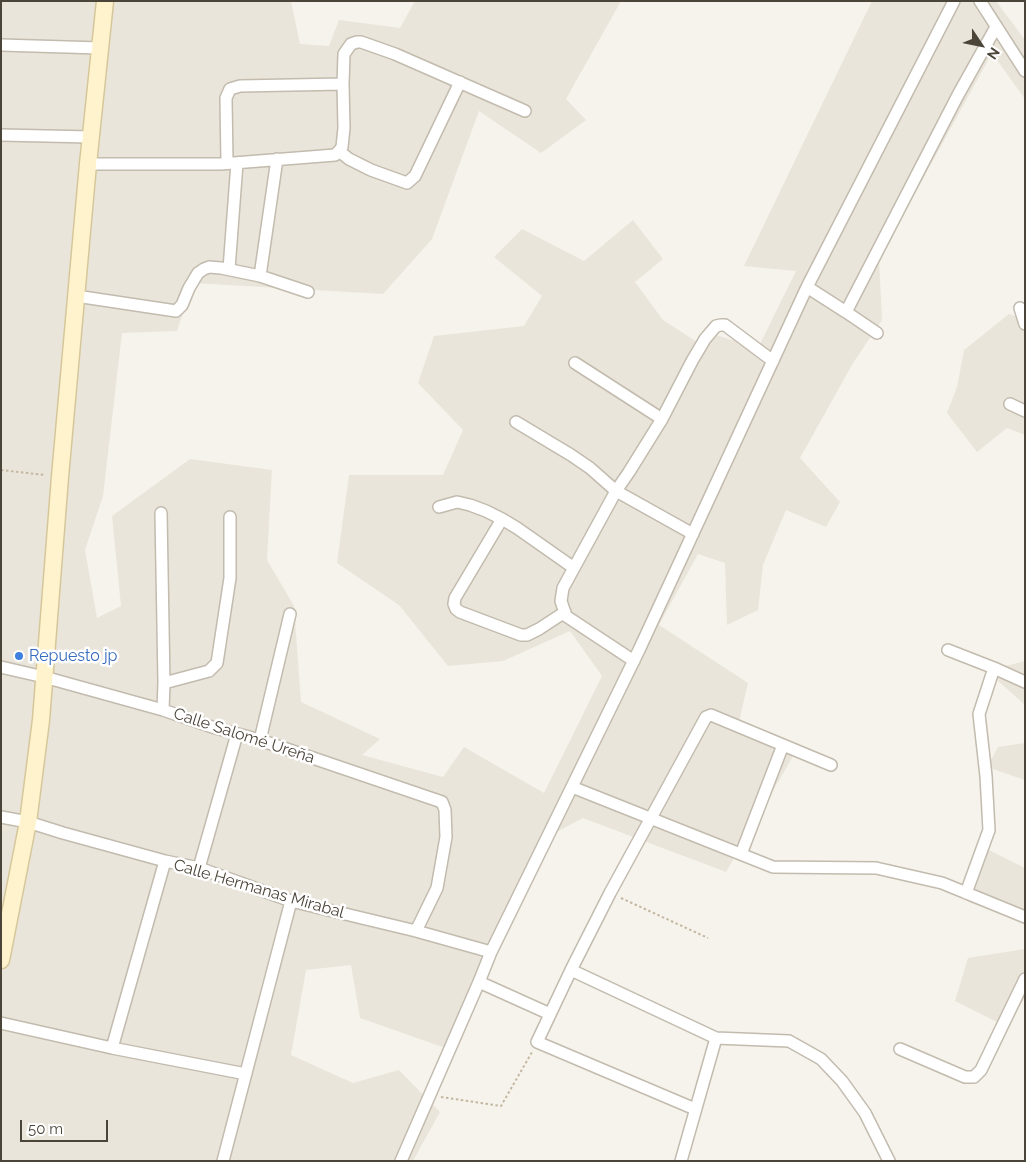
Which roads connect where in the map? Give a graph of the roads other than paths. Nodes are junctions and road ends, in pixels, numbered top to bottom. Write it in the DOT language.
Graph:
graph roads {
  1 [pos="105,1"];
  2 [pos="954,1"];
  3 [pos="980,1"];
  4 [pos="996,27"];
  5 [pos="1,45"];
  6 [pos="100,48"];
  7 [pos="1025,71"];
  8 [pos="460,82"];
  9 [pos="343,84"];
  10 [pos="525,111"];
  11 [pos="1,135"];
  12 [pos="91,137"];
  13 [pos="339,152"];
  14 [pos="277,159"];
  15 [pos="232,163"];
  16 [pos="88,164"];
  17 [pos="229,269"];
  18 [pos="260,276"];
  19 [pos="807,286"];
  20 [pos="308,292"];
  21 [pos="76,296"];
  22 [pos="1020,308"];
  23 [pos="846,312"];
  24 [pos="1025,324"];
  25 [pos="876,333"];
  26 [pos="773,360"];
  27 [pos="575,363"];
  28 [pos="1010,404"];
  29 [pos="1025,411"];
  30 [pos="662,419"];
  31 [pos="516,422"];
  32 [pos="616,491"];
  33 [pos="439,507"];
  34 [pos="162,513"];
  35 [pos="230,517"];
  36 [pos="502,519"];
  37 [pos="694,534"];
  38 [pos="574,568"];
  39 [pos="565,612"];
  40 [pos="290,614"];
  41 [pos="948,650"];
  42 [pos="634,661"];
  43 [pos="1,668"];
  44 [pos="994,668"];
  45 [pos="44,677"];
  46 [pos="1025,682"];
  47 [pos="164,683"];
  48 [pos="164,710"];
  49 [pos="237,734"];
  50 [pos="260,740"];
  51 [pos="783,745"];
  52 [pos="832,764"];
  53 [pos="572,787"];
  54 [pos="1,817"];
  55 [pos="651,818"];
  56 [pos="28,822"];
  57 [pos="741,854"];
  58 [pos="164,861"];
  59 [pos="199,868"];
  60 [pos="966,893"];
  61 [pos="291,901"];
  62 [pos="1025,917"];
  63 [pos="416,931"];
  64 [pos="492,952"];
  65 [pos="1,960"];
  66 [pos="571,970"];
  67 [pos="1025,979"];
  68 [pos="479,982"];
  69 [pos="550,1014"];
  70 [pos="1,1023"];
  71 [pos="716,1038"];
  72 [pos="112,1048"];
  73 [pos="900,1049"];
  74 [pos="246,1074"];
  75 [pos="695,1109"];
  76 [pos="224,1161"];
  77 [pos="401,1161"];
  78 [pos="681,1161"];
  79 [pos="889,1161"];
  1 -- 6 [label="street"];
  2 -- 19 [label="street"];
  3 -- 4 [label="street"];
  4 -- 7 [label="street"];
  4 -- 23 [label="street"];
  5 -- 6 [label="street"];
  6 -- 12 [label="street"];
  8 -- 9 [label="street"];
  8 -- 10 [label="street"];
  8 -- 13 [label="street"];
  9 -- 13 [label="street"];
  9 -- 15 [label="street"];
  11 -- 12 [label="street"];
  12 -- 16 [label="street"];
  13 -- 14 [label="street"];
  14 -- 15 [label="street"];
  14 -- 18 [label="street"];
  15 -- 16 [label="street"];
  15 -- 17 [label="street"];
  16 -- 21 [label="street"];
  17 -- 18 [label="street"];
  17 -- 21 [label="street"];
  18 -- 20 [label="street"];
  19 -- 23 [label="street"];
  19 -- 26 [label="street"];
  21 -- 45 [label="street"];
  22 -- 24 [label="street"];
  23 -- 25 [label="street"];
  26 -- 30 [label="street"];
  26 -- 37 [label="street"];
  27 -- 30 [label="street"];
  28 -- 29 [label="street"];
  30 -- 32 [label="street"];
  31 -- 32 [label="street"];
  32 -- 37 [label="street"];
  32 -- 38 [label="street"];
  33 -- 36 [label="street"];
  34 -- 47 [label="street"];
  35 -- 47 [label="street"];
  36 -- 38 [label="street"];
  36 -- 39 [label="street"];
  37 -- 42 [label="street"];
  38 -- 39 [label="street"];
  39 -- 42 [label="street"];
  40 -- 50 [label="street"];
  41 -- 44 [label="street"];
  42 -- 53 [label="street"];
  43 -- 45 [label="street, Calle Salomé Ureña"];
  44 -- 46 [label="street"];
  44 -- 60 [label="street"];
  45 -- 48 [label="street, Calle Salomé Ureña"];
  45 -- 56 [label="street"];
  47 -- 48 [label="street"];
  48 -- 49 [label="street, Calle Salomé Ureña"];
  49 -- 50 [label="street, Calle Salomé Ureña"];
  49 -- 59 [label="street"];
  50 -- 63 [label="street, Calle Salomé Ureña"];
  51 -- 52 [label="street"];
  51 -- 55 [label="street"];
  51 -- 57 [label="street"];
  53 -- 55 [label="street"];
  53 -- 64 [label="street"];
  54 -- 56 [label="street, Calle Hermanas Mirabal"];
  55 -- 57 [label="street"];
  55 -- 66 [label="street"];
  56 -- 58 [label="street, Calle Hermanas Mirabal"];
  56 -- 65 [label="street"];
  57 -- 60 [label="street"];
  58 -- 59 [label="street, Calle Hermanas Mirabal"];
  58 -- 72 [label="street"];
  59 -- 61 [label="street, Calle Hermanas Mirabal"];
  60 -- 62 [label="street"];
  61 -- 63 [label="street, Calle Hermanas Mirabal"];
  61 -- 74 [label="street"];
  63 -- 64 [label="street, Calle Hermanas Mirabal"];
  64 -- 68 [label="street"];
  66 -- 69 [label="street"];
  66 -- 71 [label="street"];
  67 -- 73 [label="street"];
  68 -- 69 [label="street"];
  68 -- 77 [label="street"];
  69 -- 75 [label="street"];
  70 -- 72 [label="street"];
  71 -- 75 [label="street"];
  71 -- 79 [label="street"];
  72 -- 74 [label="street"];
  74 -- 76 [label="street"];
  75 -- 78 [label="street"];
}
